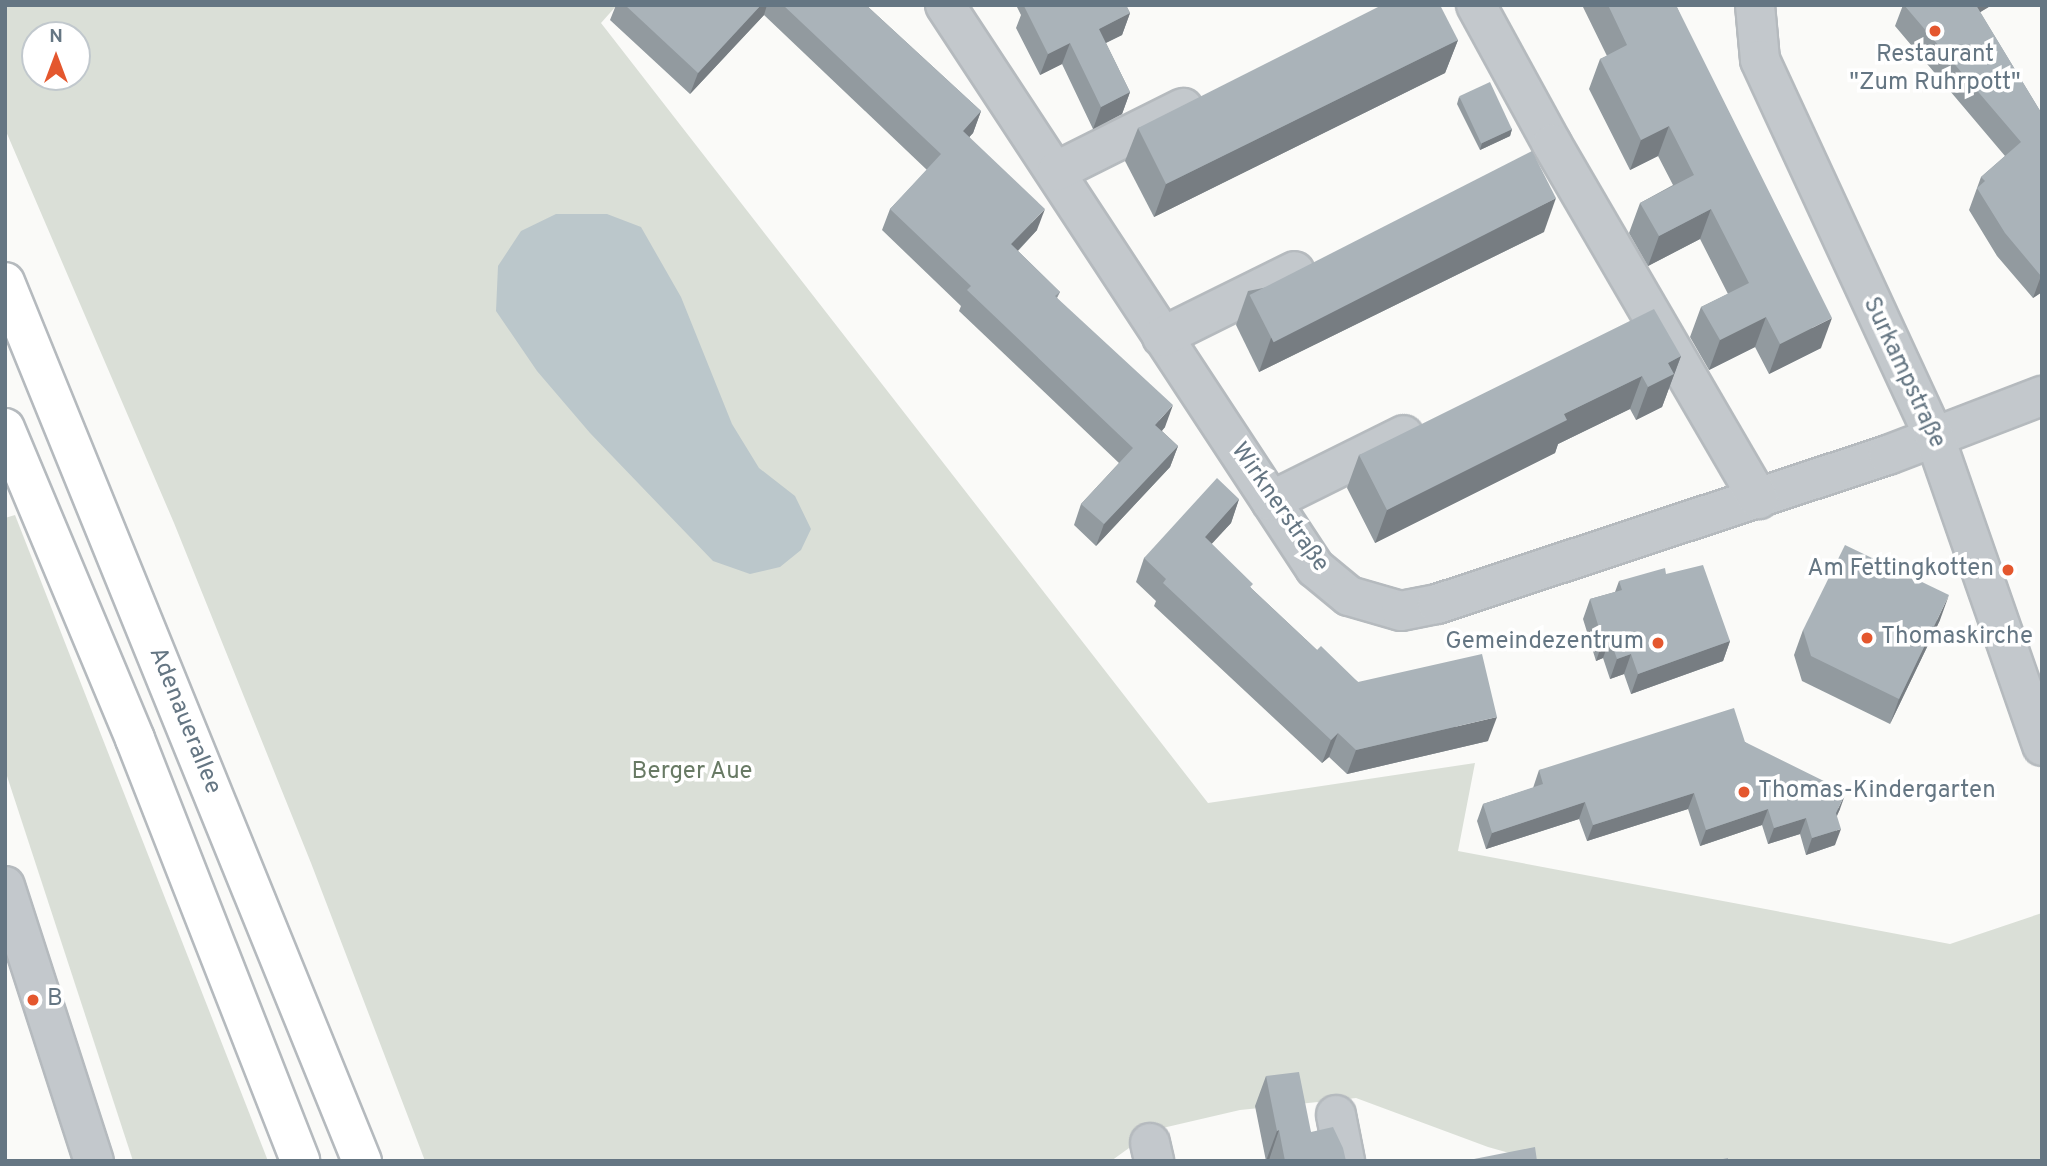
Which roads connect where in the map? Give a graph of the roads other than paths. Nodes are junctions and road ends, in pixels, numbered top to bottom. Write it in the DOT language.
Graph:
graph roads {
  1 [pos="1476,5"];
  2 [pos="1755,5"];
  3 [pos="948,6"];
  4 [pos="1217,91"];
  5 [pos="1552,144"];
  6 [pos="1515,162"];
  7 [pos="1057,171"];
  8 [pos="1320,258"];
  9 [pos="5,282"];
  10 [pos="1651,313"];
  11 [pos="1614,331"];
  12 [pos="1162,337"];
  13 [pos="2042,396"];
  14 [pos="1430,422"];
  15 [pos="5,428"];
  16 [pos="1935,438"];
  17 [pos="1759,499"];
  18 [pos="1271,501"];
  19 [pos="2042,746"];
  20 [pos="5,886"];
  21 [pos="1336,1115"];
  22 [pos="94,1161"];
  23 [pos="300,1161"];
  24 [pos="362,1161"];
  25 [pos="1345,1161"];
  1 -- 5 [label="street"];
  2 -- 16 [label="street, Surkampstraße"];
  3 -- 7 [label="street, Wirknerstraße"];
  4 -- 7 [label="street"];
  5 -- 6 [label="street"];
  5 -- 10 [label="street"];
  7 -- 12 [label="street, Wirknerstraße"];
  8 -- 12 [label="street"];
  9 -- 24 [label="main road, Adenauerallee"];
  10 -- 11 [label="street"];
  10 -- 17 [label="street"];
  12 -- 18 [label="street, Wirknerstraße"];
  13 -- 16 [label="street"];
  14 -- 18 [label="street"];
  15 -- 23 [label="main road"];
  16 -- 17 [label="street, Wirknerstraße"];
  16 -- 19 [label="street, Surkampstraße"];
  17 -- 18 [label="street, Wirknerstraße"];
  20 -- 22 [label="street"];
  21 -- 25 [label="street"];
}
